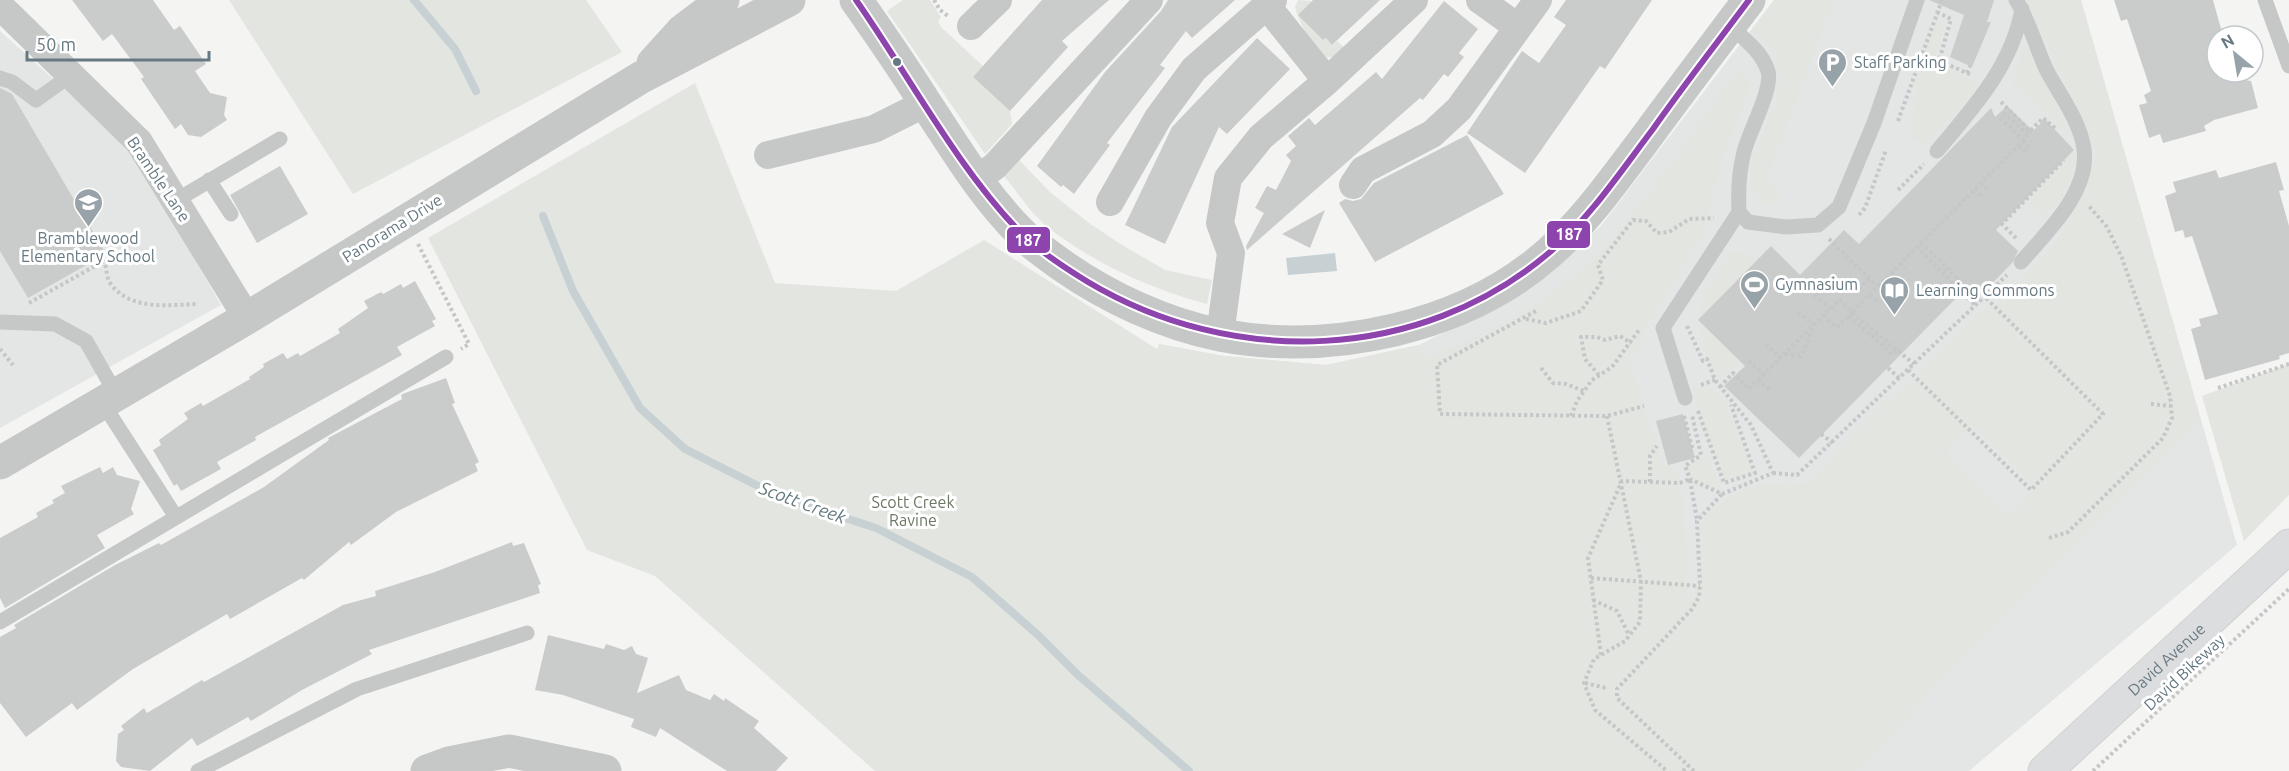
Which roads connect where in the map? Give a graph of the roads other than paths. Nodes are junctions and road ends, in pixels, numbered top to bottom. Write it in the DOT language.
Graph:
graph roads {
  1 [pos="723,0"];
  2 [pos="789,0"];
  3 [pos="856,0"];
  4 [pos="998,0"];
  5 [pos="1149,0"];
  6 [pos="1414,0"];
  7 [pos="1480,0"];
  8 [pos="1538,0"];
  9 [pos="1917,0"];
  10 [pos="2265,0"];
  11 [pos="1270,3"];
  12 [pos="2019,5"];
  13 [pos="0,6"];
  14 [pos="1739,13"];
  15 [pos="971,26"];
  16 [pos="1516,26"];
  17 [pos="2289,66"];
  18 [pos="71,75"];
  19 [pos="0,78"];
  20 [pos="640,78"];
  21 [pos="1327,81"];
  22 [pos="926,103"];
  23 [pos="280,139"];
  24 [pos="1937,151"];
  25 [pos="768,154"];
  26 [pos="209,180"];
  27 [pos="975,181"];
  28 [pos="1353,185"];
  29 [pos="175,201"];
  30 [pos="1110,202"];
  31 [pos="1738,212"];
  32 [pos="231,214"];
  33 [pos="2026,257"];
  34 [pos="247,318"];
  35 [pos="0,322"];
  36 [pos="1220,335"];
  37 [pos="446,357"];
  38 [pos="1684,395"];
  39 [pos="109,398"];
  40 [pos="0,464"];
  41 [pos="176,517"];
  42 [pos="2289,546"];
  43 [pos="0,622"];
  44 [pos="527,633"];
  45 [pos="198,771"];
  46 [pos="427,771"];
  47 [pos="605,771"];
  48 [pos="2045,771"];
  1 -- 20 [label="street"];
  2 -- 20 [label="street, Panorama Drive"];
  3 -- 22 [label="street"];
  4 -- 15 [label="street"];
  5 -- 27 [label="street"];
  6 -- 21 [label="street"];
  7 -- 16 [label="street"];
  8 -- 16 [label="street"];
  9 -- 31 [label="lane"];
  10 -- 17 [label="lane"];
  11 -- 21 [label="street"];
  11 -- 30 [label="street"];
  12 -- 24 [label="lane"];
  12 -- 33 [label="lane"];
  13 -- 18 [label="street, Bramble Lane"];
  14 -- 31 [label="lane"];
  14 -- 36 [label="street"];
  16 -- 28 [label="street"];
  18 -- 19 [label="lane"];
  18 -- 29 [label="street, Bramble Lane"];
  20 -- 34 [label="street, Panorama Drive"];
  21 -- 36 [label="street"];
  22 -- 25 [label="street"];
  22 -- 27 [label="street"];
  23 -- 26 [label="lane"];
  26 -- 29 [label="lane"];
  26 -- 32 [label="lane"];
  27 -- 36 [label="street"];
  29 -- 34 [label="street, Bramble Lane"];
  31 -- 38 [label="lane"];
  34 -- 39 [label="street, Panorama Drive"];
  35 -- 39 [label="lane"];
  37 -- 41 [label="lane"];
  39 -- 40 [label="street, Panorama Drive"];
  39 -- 41 [label="lane"];
  41 -- 43 [label="lane"];
  42 -- 48 [label="main road, David Avenue"];
  44 -- 45 [label="lane"];
  46 -- 47 [label="street"];
}
